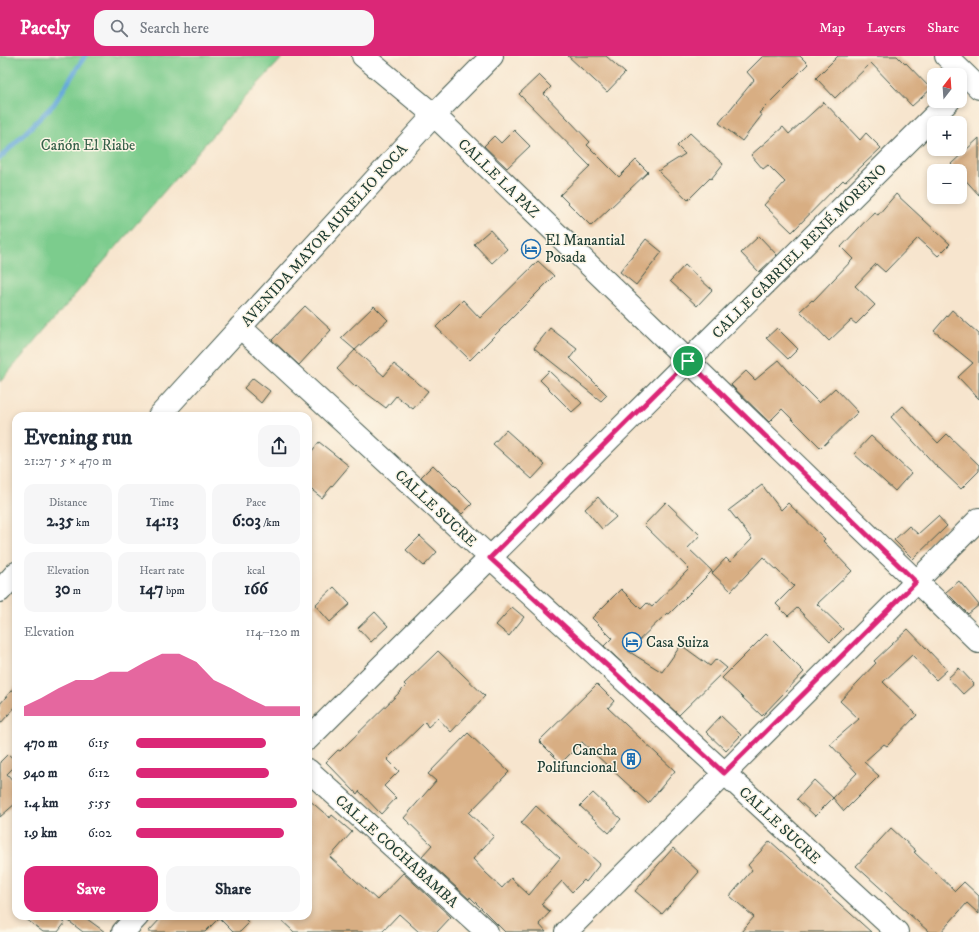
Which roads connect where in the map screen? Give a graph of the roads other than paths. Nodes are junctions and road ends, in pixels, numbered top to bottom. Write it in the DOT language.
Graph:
graph roads {
  1 [pos="363,56"];
  2 [pos="492,56"];
  3 [pos="946,56"];
  4 [pos="970,86"];
  5 [pos="942,108"];
  6 [pos="434,115"];
  7 [pos="240,327"];
  8 [pos="688,361"];
  9 [pos="163,412"];
  10 [pos="979,519"];
  11 [pos="490,558"];
  12 [pos="12,578"];
  13 [pos="916,582"];
  14 [pos="0,591"];
  15 [pos="979,642"];
  16 [pos="312,735"];
  17 [pos="724,773"];
  18 [pos="312,774"];
  19 [pos="134,920"];
  20 [pos="123,932"];
  21 [pos="487,932"];
  22 [pos="566,932"];
  23 [pos="897,932"];
  1 -- 6 [label="street, CALLE LA PAZ"];
  2 -- 6 [label="street, AVENIDA MAYOR AURELIO ROCA"];
  3 -- 4 [label="street"];
  5 -- 8 [label="street, CALLE GABRIEL RENÉ MORENO"];
  6 -- 7 [label="street, AVENIDA MAYOR AURELIO ROCA"];
  6 -- 8 [label="street, CALLE LA PAZ"];
  7 -- 9 [label="street, AVENIDA MAYOR AURELIO ROCA"];
  7 -- 11 [label="street, CALLE SUCRE"];
  8 -- 11 [label="street, CALLE GABRIEL RENÉ MORENO"];
  8 -- 13 [label="street, CALLE LA PAZ"];
  10 -- 13 [label="street"];
  11 -- 16 [label="street, CALLE GABRIEL RENÉ MORENO"];
  11 -- 17 [label="street, CALLE SUCRE"];
  12 -- 14 [label="street"];
  13 -- 15 [label="street, CALLE LA PAZ"];
  13 -- 17 [label="street"];
  17 -- 22 [label="street"];
  17 -- 23 [label="street, CALLE SUCRE"];
  18 -- 21 [label="street, CALLE COCHABAMBA"];
  19 -- 20 [label="street"];
}
